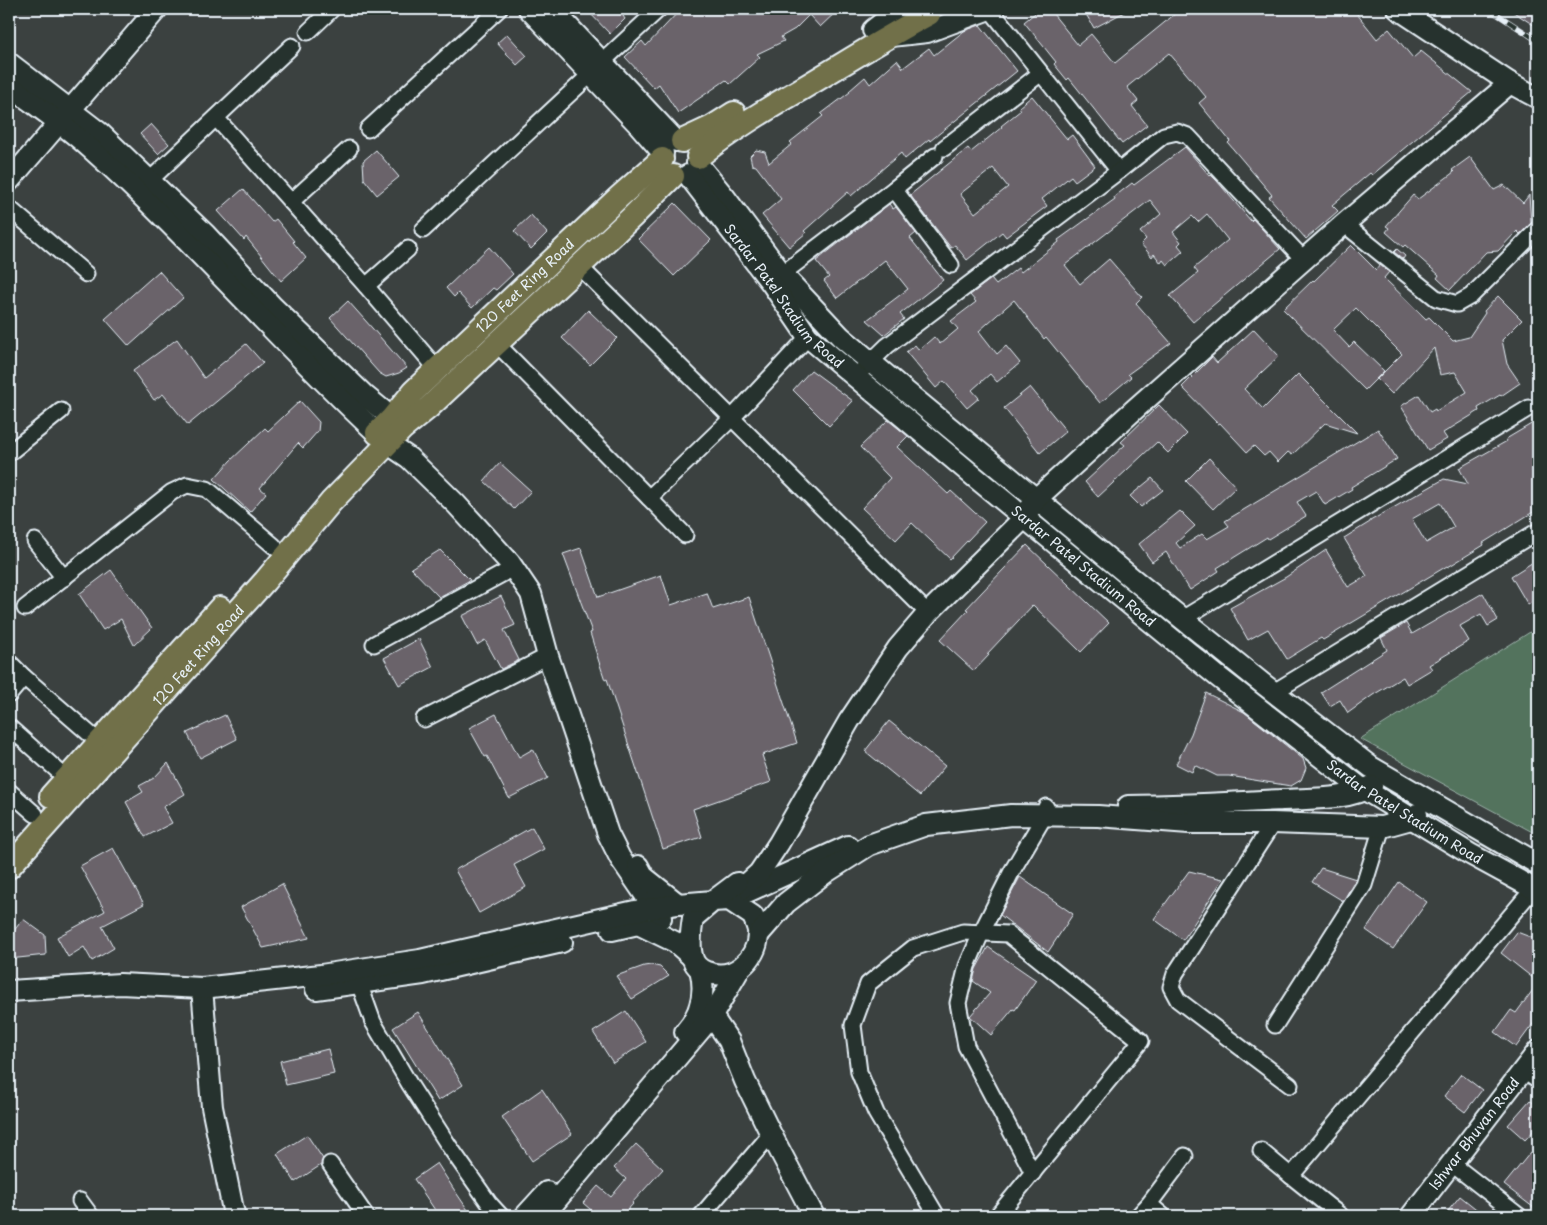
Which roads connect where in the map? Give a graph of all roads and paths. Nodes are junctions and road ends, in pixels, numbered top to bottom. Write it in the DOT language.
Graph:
graph roads {
  1 [pos="156,9"];
  2 [pos="332,9"];
  3 [pos="498,9"];
  4 [pos="529,9"];
  5 [pos="552,9"];
  6 [pos="660,9"];
  7 [pos="990,9"];
  8 [pos="1398,9"];
  9 [pos="913,12"];
  10 [pos="308,32"];
  11 [pos="881,33"];
  12 [pos="292,46"];
  13 [pos="9,63"];
  14 [pos="596,68"];
  15 [pos="1041,73"];
  16 [pos="1510,83"];
  17 [pos="9,85"];
  18 [pos="1538,98"];
  19 [pos="63,116"];
  20 [pos="216,118"];
  21 [pos="368,129"];
  22 [pos="349,149"];
  23 [pos="680,158"];
  24 [pos="1119,171"];
  25 [pos="150,180"];
  26 [pos="9,181"];
  27 [pos="894,189"];
  28 [pos="290,202"];
  29 [pos="9,208"];
  30 [pos="1344,224"];
  31 [pos="1538,229"];
  32 [pos="423,230"];
  33 [pos="408,248"];
  34 [pos="1305,260"];
  35 [pos="951,265"];
  36 [pos="579,266"];
  37 [pos="86,274"];
  38 [pos="777,279"];
  39 [pos="366,286"];
  40 [pos="808,337"];
  41 [pos="496,344"];
  42 [pos="870,361"];
  43 [pos="438,370"];
  44 [pos="856,376"];
  45 [pos="1529,408"];
  46 [pos="61,411"];
  47 [pos="732,418"];
  48 [pos="390,431"];
  49 [pos="9,453"];
  50 [pos="649,498"];
  51 [pos="1036,499"];
  52 [pos="1024,518"];
  53 [pos="1538,531"];
  54 [pos="685,535"];
  55 [pos="34,541"];
  56 [pos="274,546"];
  57 [pos="514,568"];
  58 [pos="64,578"];
  59 [pos="25,608"];
  60 [pos="928,613"];
  61 [pos="1182,619"];
  62 [pos="374,644"];
  63 [pos="548,656"];
  64 [pos="9,662"];
  65 [pos="24,677"];
  66 [pos="1274,692"];
  67 [pos="9,695"];
  68 [pos="424,719"];
  69 [pos="9,727"];
  70 [pos="99,742"];
  71 [pos="1338,770"];
  72 [pos="1388,777"];
  73 [pos="66,779"];
  74 [pos="1365,790"];
  75 [pos="9,791"];
  76 [pos="1319,798"];
  77 [pos="1431,803"];
  78 [pos="1046,811"];
  79 [pos="36,814"];
  80 [pos="1411,819"];
  81 [pos="1273,823"];
  82 [pos="1382,827"];
  83 [pos="9,844"];
  84 [pos="1538,864"];
  85 [pos="9,867"];
  86 [pos="1536,890"];
  87 [pos="721,901"];
  88 [pos="678,904"];
  89 [pos="655,907"];
  90 [pos="982,932"];
  91 [pos="758,934"];
  92 [pos="675,942"];
  93 [pos="696,963"];
  94 [pos="739,970"];
  95 [pos="359,983"];
  96 [pos="9,991"];
  97 [pos="203,995"];
  98 [pos="9,1004"];
  99 [pos="706,1012"];
  100 [pos="1275,1025"];
  101 [pos="1538,1052"];
  102 [pos="1531,1075"];
  103 [pos="1290,1085"];
  104 [pos="771,1134"];
  105 [pos="1261,1151"];
  106 [pos="1185,1156"];
  107 [pos="1451,1163"];
  108 [pos="330,1164"];
  109 [pos="1033,1173"];
  110 [pos="1292,1176"];
  111 [pos="80,1201"];
  112 [pos="1148,1204"];
  113 [pos="91,1216"];
  114 [pos="236,1216"];
  115 [pos="366,1216"];
  116 [pos="501,1216"];
  117 [pos="525,1216"];
  118 [pos="543,1216"];
  119 [pos="702,1216"];
  120 [pos="814,1216"];
  121 [pos="937,1216"];
  122 [pos="997,1216"];
  123 [pos="1138,1216"];
  124 [pos="1163,1216"];
  125 [pos="1341,1216"];
  126 [pos="1411,1216"];
  127 [pos="1519,1216"];
  1 -- 19 [label="street"];
  2 -- 10 [label="street"];
  3 -- 21 [label="street"];
  4 -- 14 [label="street"];
  5 -- 14 [label="street"];
  6 -- 14 [label="street"];
  7 -- 11 [label="street"];
  7 -- 15 [label="street"];
  8 -- 16 [label="street"];
  9 -- 11 [label="main road, 120 Feet Ring Road"];
  11 -- 23 [label="main road, 120 Feet Ring Road"];
  12 -- 20 [label="street"];
  13 -- 19 [label="street"];
  14 -- 23 [label="street, Sardar Patel Stadium Road"];
  14 -- 32 [label="street"];
  15 -- 24 [label="street"];
  15 -- 27 [label="street"];
  16 -- 18 [label="street"];
  16 -- 30 [label="street"];
  17 -- 19 [label="street"];
  19 -- 25 [label="street"];
  19 -- 26 [label="street"];
  19 -- 48 [label="street"];
  20 -- 25 [label="street"];
  20 -- 28 [label="street"];
  22 -- 28 [label="street"];
  23 -- 36 [label="main road, 120 Feet Ring Road"];
  23 -- 38 [label="street, Sardar Patel Stadium Road"];
  23 -- 43 [label="main road, 120 Feet Ring Road"];
  24 -- 34 [label="street"];
  24 -- 42 [label="street"];
  25 -- 48 [label="street"];
  27 -- 35 [label="street"];
  27 -- 38 [label="street"];
  28 -- 39 [label="street"];
  29 -- 37 [label="street"];
  30 -- 31 [label="street"];
  30 -- 34 [label="street"];
  33 -- 39 [label="street"];
  34 -- 51 [label="street"];
  36 -- 41 [label="main road, 120 Feet Ring Road"];
  36 -- 47 [label="street"];
  38 -- 40 [label="street, Sardar Patel Stadium Road"];
  38 -- 42 [label="street, Sardar Patel Stadium Road"];
  39 -- 43 [label="street"];
  40 -- 44 [label="street, Sardar Patel Stadium Road"];
  40 -- 47 [label="street"];
  41 -- 48 [label="main road, 120 Feet Ring Road"];
  41 -- 50 [label="street"];
  42 -- 44 [label="street"];
  42 -- 51 [label="street, Sardar Patel Stadium Road"];
  43 -- 48 [label="main road, 120 Feet Ring Road"];
  44 -- 52 [label="street, Sardar Patel Stadium Road"];
  45 -- 61 [label="street"];
  46 -- 49 [label="street"];
  47 -- 50 [label="street"];
  47 -- 60 [label="street"];
  48 -- 56 [label="main road, 120 Feet Ring Road"];
  48 -- 57 [label="street"];
  48 -- 85 [label="main road, 120 Feet Ring Road"];
  48 -- 88 [label="street"];
  50 -- 54 [label="street"];
  51 -- 52 [label="street"];
  51 -- 61 [label="street, Sardar Patel Stadium Road"];
  52 -- 60 [label="street"];
  52 -- 71 [label="street, Sardar Patel Stadium Road"];
  53 -- 66 [label="street"];
  55 -- 58 [label="street"];
  56 -- 58 [label="street"];
  56 -- 70 [label="main road, 120 Feet Ring Road"];
  57 -- 62 [label="street"];
  57 -- 63 [label="street"];
  58 -- 59 [label="street"];
  60 -- 87 [label="street"];
  61 -- 66 [label="street, Sardar Patel Stadium Road"];
  63 -- 68 [label="street"];
  63 -- 89 [label="street"];
  64 -- 65 [label="street"];
  65 -- 67 [label="street"];
  65 -- 70 [label="street"];
  66 -- 72 [label="street, Sardar Patel Stadium Road"];
  69 -- 73 [label="street"];
  70 -- 73 [label="main road, 120 Feet Ring Road"];
  71 -- 74 [label="street, Sardar Patel Stadium Road"];
  71 -- 76 [label="street"];
  72 -- 74 [label="street"];
  72 -- 77 [label="street, Sardar Patel Stadium Road"];
  73 -- 79 [label="main road, 120 Feet Ring Road"];
  74 -- 76 [label="street"];
  74 -- 80 [label="street, Sardar Patel Stadium Road"];
  75 -- 79 [label="street"];
  76 -- 78 [label="street"];
  77 -- 80 [label="street"];
  77 -- 84 [label="street, Sardar Patel Stadium Road"];
  78 -- 81 [label="street"];
  78 -- 87 [label="street"];
  78 -- 90 [label="street"];
  78 -- 91 [label="street"];
  79 -- 83 [label="main road, 120 Feet Ring Road"];
  80 -- 82 [label="street"];
  80 -- 86 [label="street, Sardar Patel Stadium Road"];
  81 -- 82 [label="street"];
  81 -- 103 [label="street"];
  82 -- 100 [label="street"];
  86 -- 110 [label="street"];
  87 -- 88 [label="street"];
  87 -- 91 [label="street"];
  87 -- 93 [label="street"];
  88 -- 89 [label="street"];
  89 -- 92 [label="street"];
  89 -- 97 [label="street"];
  90 -- 109 [label="street"];
  90 -- 109 [label="street"];
  90 -- 121 [label="street"];
  91 -- 94 [label="street"];
  92 -- 93 [label="street"];
  92 -- 95 [label="street"];
  93 -- 94 [label="street"];
  93 -- 99 [label="street"];
  94 -- 99 [label="street"];
  95 -- 97 [label="street"];
  95 -- 116 [label="street"];
  96 -- 97 [label="street"];
  97 -- 98 [label="street"];
  97 -- 114 [label="street"];
  99 -- 104 [label="street"];
  99 -- 117 [label="street"];
  99 -- 118 [label="street"];
  101 -- 102 [label="street, Ishwar Bhuvan Road"];
  102 -- 107 [label="street, Ishwar Bhuvan Road"];
  104 -- 119 [label="street"];
  104 -- 120 [label="street"];
  105 -- 110 [label="street"];
  106 -- 112 [label="street"];
  107 -- 126 [label="street, Ishwar Bhuvan Road"];
  107 -- 127 [label="street"];
  108 -- 115 [label="street"];
  109 -- 122 [label="street"];
  110 -- 125 [label="street"];
  111 -- 113 [label="street"];
  112 -- 123 [label="street"];
  112 -- 124 [label="street"];
}
